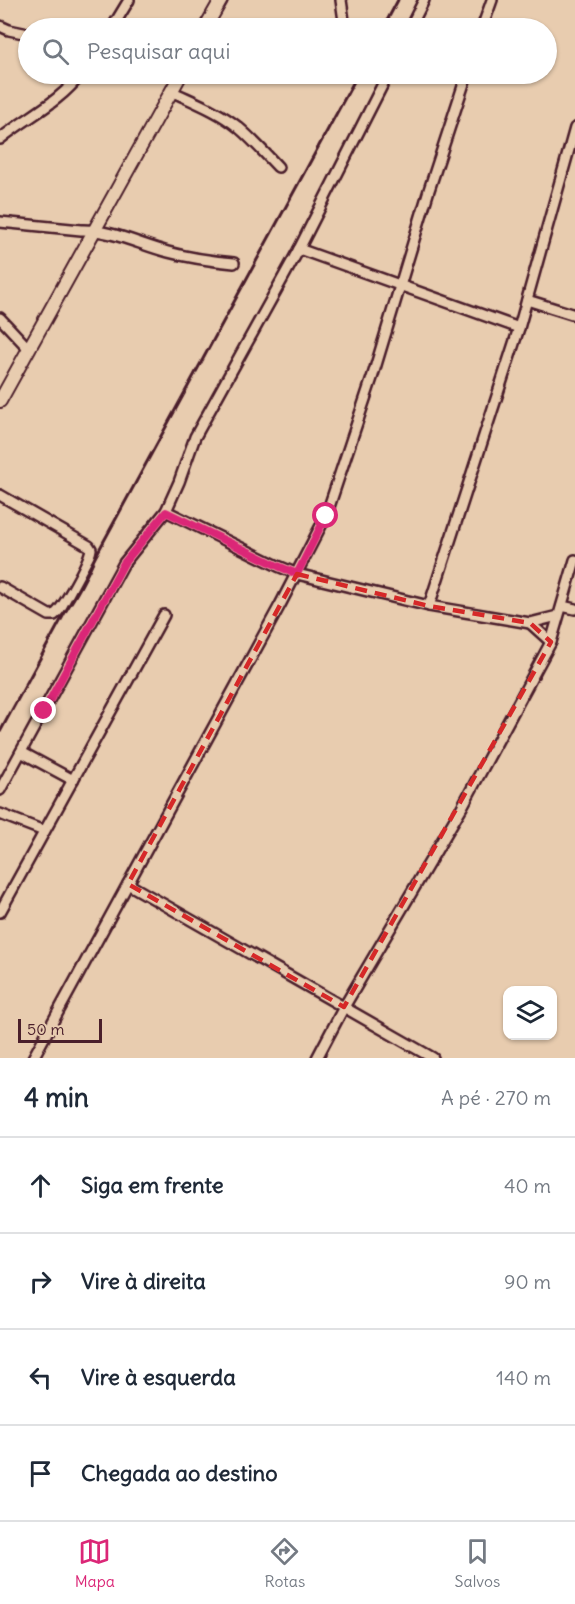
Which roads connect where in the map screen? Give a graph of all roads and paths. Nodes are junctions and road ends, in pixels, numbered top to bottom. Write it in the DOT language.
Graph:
graph roads {
  1 [pos="129,0"];
  2 [pos="221,0"];
  3 [pos="341,0"];
  4 [pos="424,0"];
  5 [pos="492,0"];
  6 [pos="117,18"];
  7 [pos="211,18"];
  8 [pos="344,18"];
  9 [pos="415,18"];
  10 [pos="486,18"];
  11 [pos="0,26"];
  12 [pos="18,32"];
  13 [pos="69,84"];
  14 [pos="175,84"];
  15 [pos="382,84"];
  16 [pos="464,84"];
  17 [pos="171,91"];
  18 [pos="575,128"];
  19 [pos="0,139"];
  20 [pos="278,167"];
  21 [pos="0,222"];
  22 [pos="94,229"];
  23 [pos="299,249"];
  24 [pos="234,263"];
  25 [pos="401,285"];
  26 [pos="527,300"];
  27 [pos="575,315"];
  28 [pos="0,318"];
  29 [pos="519,328"];
  30 [pos="29,349"];
  31 [pos="0,401"];
  32 [pos="0,495"];
  33 [pos="166,512"];
  34 [pos="575,560"];
  35 [pos="297,574"];
  36 [pos="0,587"];
  37 [pos="429,606"];
  38 [pos="562,606"];
  39 [pos="575,609"];
  40 [pos="164,615"];
  41 [pos="558,616"];
  42 [pos="530,623"];
  43 [pos="551,642"];
  44 [pos="21,752"];
  45 [pos="73,780"];
  46 [pos="0,790"];
  47 [pos="0,814"];
  48 [pos="45,831"];
  49 [pos="128,884"];
  50 [pos="0,912"];
  51 [pos="344,1007"];
  52 [pos="33,1058"];
  53 [pos="317,1058"];
  54 [pos="433,1058"];
  1 -- 6 [label="street"];
  2 -- 7 [label="street"];
  3 -- 8 [label="street"];
  4 -- 9 [label="street"];
  5 -- 10 [label="street"];
  11 -- 12 [label="street"];
  13 -- 19 [label="street"];
  14 -- 17 [label="street"];
  15 -- 23 [label="street"];
  16 -- 25 [label="street"];
  17 -- 20 [label="street"];
  17 -- 22 [label="street"];
  18 -- 26 [label="street"];
  21 -- 22 [label="street"];
  22 -- 24 [label="street"];
  22 -- 30 [label="street"];
  23 -- 25 [label="street"];
  23 -- 33 [label="street"];
  25 -- 29 [label="street"];
  25 -- 35 [label="street"];
  26 -- 27 [label="street"];
  26 -- 29 [label="street"];
  28 -- 30 [label="street"];
  29 -- 37 [label="street"];
  30 -- 31 [label="street"];
  32 -- 36 [label="street"];
  33 -- 35 [label="street"];
  33 -- 44 [label="street"];
  34 -- 38 [label="street"];
  35 -- 37 [label="street"];
  35 -- 49 [label="street"];
  37 -- 42 [label="street"];
  38 -- 39 [label="street"];
  38 -- 41 [label="street"];
  40 -- 45 [label="street"];
  41 -- 42 [label="street"];
  41 -- 43 [label="street"];
  42 -- 43 [label="street"];
  43 -- 51 [label="street"];
  44 -- 45 [label="street"];
  44 -- 46 [label="street"];
  45 -- 48 [label="street"];
  47 -- 48 [label="street"];
  48 -- 50 [label="street"];
  49 -- 51 [label="street"];
  49 -- 52 [label="street"];
  51 -- 53 [label="street"];
  51 -- 54 [label="street"];
}
